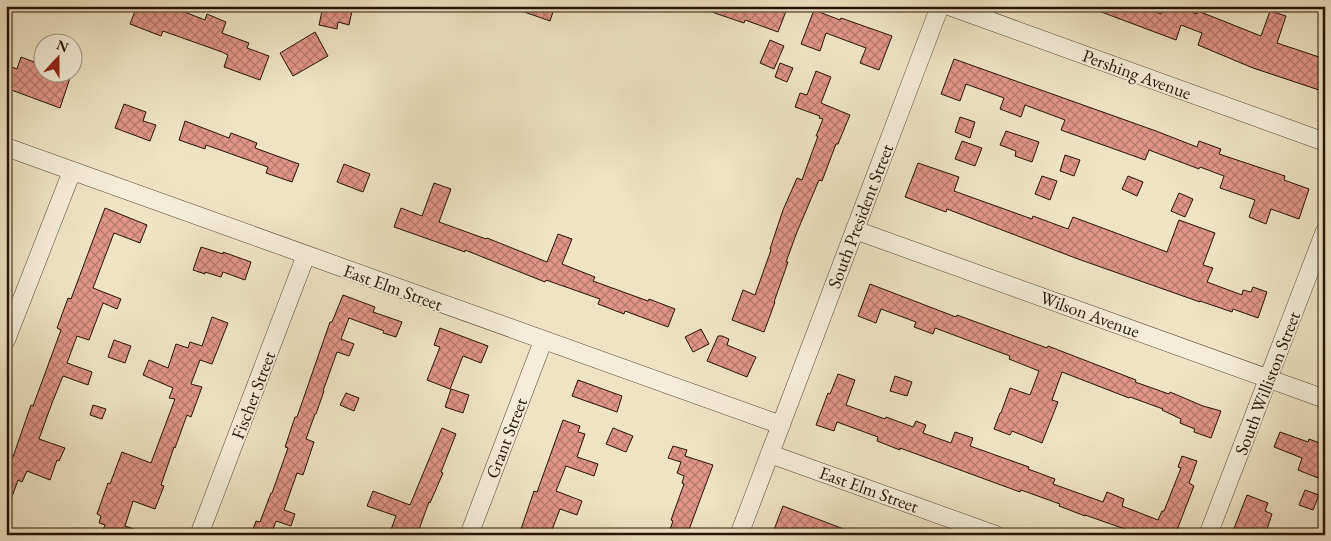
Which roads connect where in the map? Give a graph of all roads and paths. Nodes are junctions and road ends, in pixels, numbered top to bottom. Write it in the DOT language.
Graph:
graph roads {
  1 [pos="940,6"];
  2 [pos="949,6"];
  3 [pos="1325,142"];
  4 [pos="6,147"];
  5 [pos="72,171"];
  6 [pos="855,230"];
  7 [pos="1325,231"];
  8 [pos="306,256"];
  9 [pos="6,340"];
  10 [pos="543,341"];
  11 [pos="1268,378"];
  12 [pos="1325,398"];
  13 [pos="781,425"];
  14 [pos="770,454"];
  15 [pos="200,535"];
  16 [pos="469,535"];
  17 [pos="739,535"];
  18 [pos="996,535"];
  19 [pos="1208,535"];
  1 -- 6 [label="street, South President Street"];
  2 -- 3 [label="street, Pershing Avenue"];
  4 -- 5 [label="street, East Elm Street"];
  5 -- 8 [label="street, East Elm Street"];
  5 -- 9 [label="street"];
  6 -- 11 [label="street, Wilson Avenue"];
  6 -- 13 [label="street, South President Street"];
  7 -- 11 [label="street, South Williston Street"];
  8 -- 10 [label="street, East Elm Street"];
  8 -- 15 [label="street, Fischer Street"];
  10 -- 13 [label="street, East Elm Street"];
  10 -- 16 [label="street, Grant Street"];
  11 -- 12 [label="street, Wilson Avenue"];
  11 -- 19 [label="street, South Williston Street"];
  13 -- 14 [label="street, South President Street"];
  14 -- 17 [label="street"];
  14 -- 18 [label="street, East Elm Street"];
}
